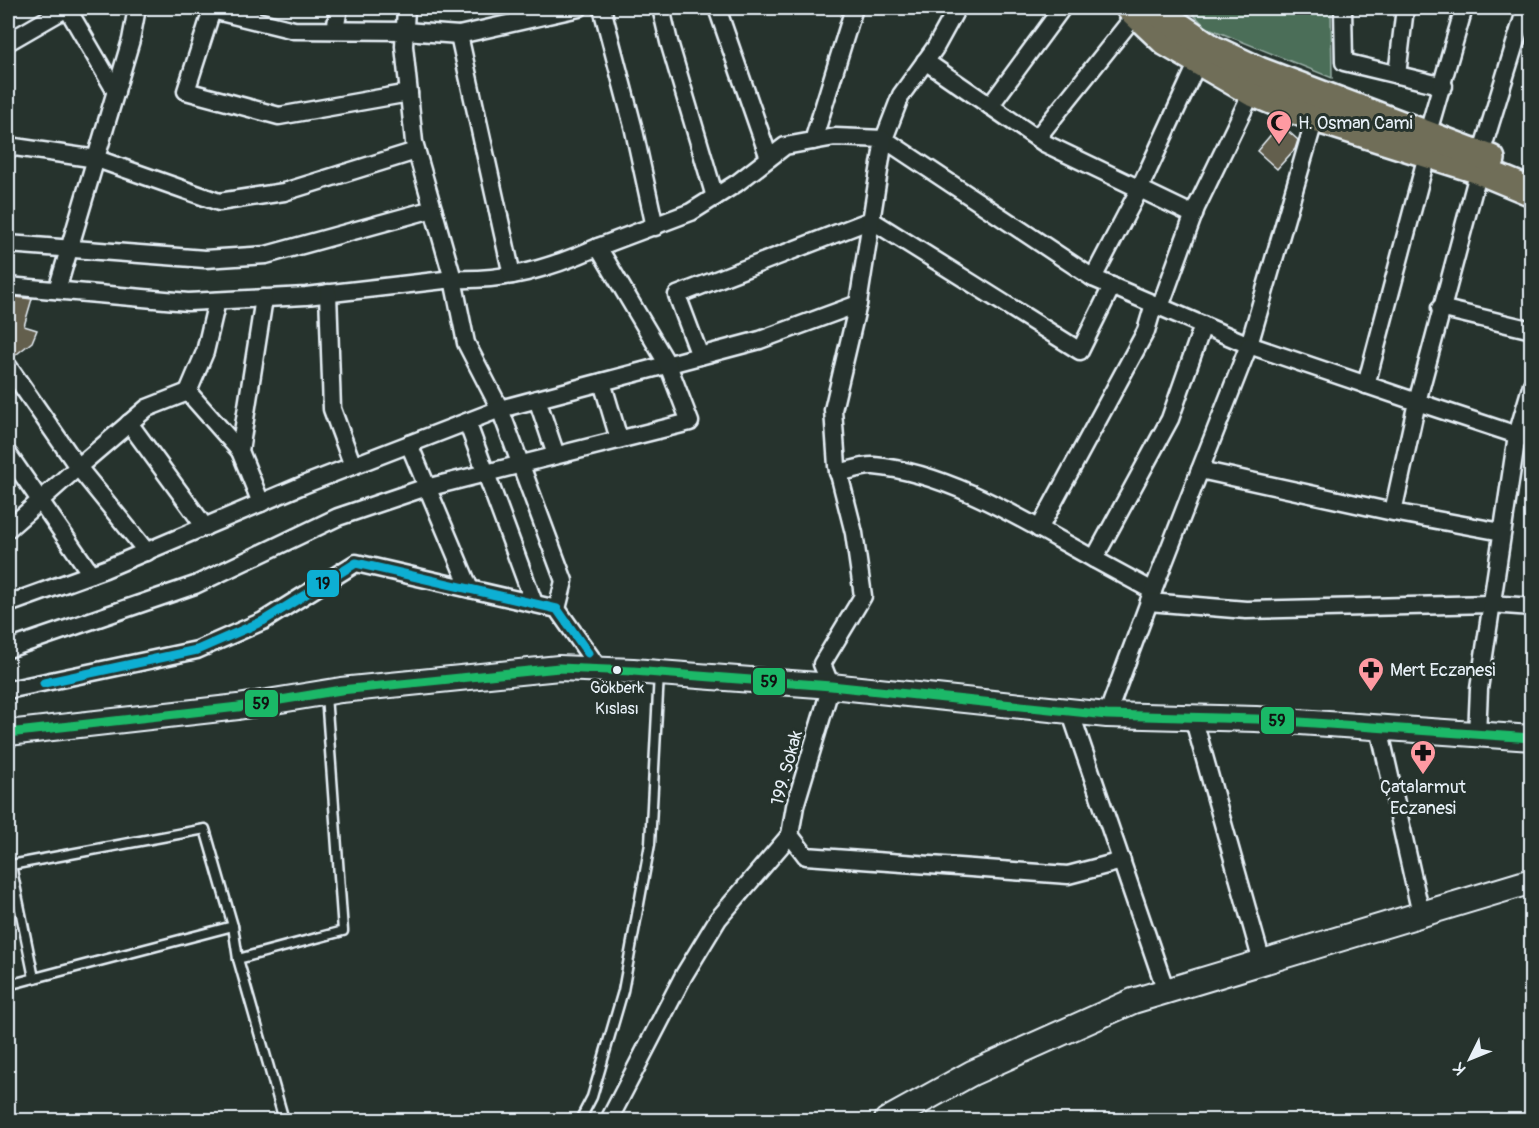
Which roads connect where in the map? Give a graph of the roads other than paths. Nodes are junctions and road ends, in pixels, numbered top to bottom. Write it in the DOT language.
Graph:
graph roads {
  1 [pos="67,8"];
  2 [pos="137,8"];
  3 [pos="339,8"];
  4 [pos="406,8"];
  5 [pos="579,8"];
  6 [pos="602,8"];
  7 [pos="661,8"];
  8 [pos="717,8"];
  9 [pos="854,8"];
  10 [pos="957,8"];
  11 [pos="1062,8"];
  12 [pos="1343,8"];
  13 [pos="1405,8"];
  14 [pos="1464,8"];
  15 [pos="1526,8"];
  16 [pos="1140,10"];
  17 [pos="335,30"];
  18 [pos="405,30"];
  19 [pos="459,35"];
  20 [pos="8,42"];
  21 [pos="926,62"];
  22 [pos="1198,62"];
  23 [pos="1397,75"];
  24 [pos="1444,86"];
  25 [pos="116,92"];
  26 [pos="1252,92"];
  27 [pos="409,93"];
  28 [pos="990,106"];
  29 [pos="1315,118"];
  30 [pos="1037,138"];
  31 [pos="884,139"];
  32 [pos="813,141"];
  33 [pos="1428,144"];
  34 [pos="8,146"];
  35 [pos="416,150"];
  36 [pos="770,158"];
  37 [pos="97,159"];
  38 [pos="1480,162"];
  39 [pos="1532,175"];
  40 [pos="1139,190"];
  41 [pos="1532,192"];
  42 [pos="714,197"];
  43 [pos="433,209"];
  44 [pos="1194,215"];
  45 [pos="871,220"];
  46 [pos="655,227"];
  47 [pos="8,244"];
  48 [pos="598,247"];
  49 [pos="68,248"];
  50 [pos="512,275"];
  51 [pos="1093,278"];
  52 [pos="453,279"];
  53 [pos="8,285"];
  54 [pos="1112,286"];
  55 [pos="57,290"];
  56 [pos="328,293"];
  57 [pos="264,298"];
  58 [pos="217,301"];
  59 [pos="858,304"];
  60 [pos="1157,305"];
  61 [pos="1440,308"];
  62 [pos="1203,325"];
  63 [pos="1532,330"];
  64 [pos="1249,345"];
  65 [pos="700,356"];
  66 [pos="668,365"];
  67 [pos="8,366"];
  68 [pos="602,382"];
  69 [pos="1532,384"];
  70 [pos="1366,385"];
  71 [pos="188,393"];
  72 [pos="537,399"];
  73 [pos="1417,402"];
  74 [pos="500,409"];
  75 [pos="467,422"];
  76 [pos="129,423"];
  77 [pos="1524,437"];
  78 [pos="619,438"];
  79 [pos="409,444"];
  80 [pos="240,452"];
  81 [pos="8,454"];
  82 [pos="556,455"];
  83 [pos="522,464"];
  84 [pos="353,466"];
  85 [pos="78,467"];
  86 [pos="1200,470"];
  87 [pos="485,473"];
  88 [pos="838,473"];
  89 [pos="427,488"];
  90 [pos="40,500"];
  91 [pos="261,503"];
  92 [pos="1393,512"];
  93 [pos="205,527"];
  94 [pos="8,529"];
  95 [pos="1039,529"];
  96 [pos="1502,532"];
  97 [pos="147,552"];
  98 [pos="1094,559"];
  99 [pos="91,574"];
  100 [pos="470,589"];
  101 [pos="1151,597"];
  102 [pos="534,603"];
  103 [pos="8,604"];
  104 [pos="1491,604"];
  105 [pos="1532,607"];
  106 [pos="557,609"];
  107 [pos="8,649"];
  108 [pos="600,670"];
  109 [pos="659,673"];
  110 [pos="831,686"];
  111 [pos="8,690"];
  112 [pos="326,693"];
  113 [pos="1070,711"];
  114 [pos="1107,715"];
  115 [pos="1193,717"];
  116 [pos="1379,728"];
  117 [pos="8,733"];
  118 [pos="1477,735"];
  119 [pos="1532,738"];
  120 [pos="790,835"];
  121 [pos="1122,861"];
  122 [pos="1532,881"];
  123 [pos="1420,914"];
  124 [pos="233,926"];
  125 [pos="238,959"];
  126 [pos="1262,962"];
  127 [pos="34,978"];
  128 [pos="8,985"];
  129 [pos="1166,991"];
  130 [pos="284,1120"];
  131 [pos="580,1120"];
  132 [pos="609,1120"];
  133 [pos="886,1120"];
  1 -- 20 [label="street"];
  1 -- 25 [label="street"];
  2 -- 25 [label="street"];
  3 -- 17 [label="street"];
  4 -- 18 [label="street"];
  5 -- 19 [label="street"];
  6 -- 46 [label="street"];
  7 -- 42 [label="street"];
  8 -- 36 [label="street"];
  9 -- 32 [label="street"];
  10 -- 21 [label="street"];
  11 -- 28 [label="street"];
  12 -- 23 [label="street"];
  13 -- 23 [label="street"];
  14 -- 24 [label="street"];
  15 -- 38 [label="street"];
  16 -- 22 [label="main road"];
  16 -- 30 [label="street"];
  16 -- 33 [label="main road"];
  17 -- 18 [label="street"];
  17 -- 27 [label="street"];
  18 -- 19 [label="street"];
  18 -- 27 [label="street"];
  19 -- 50 [label="street"];
  21 -- 28 [label="street"];
  21 -- 31 [label="street"];
  22 -- 26 [label="main road"];
  22 -- 40 [label="street"];
  23 -- 24 [label="street"];
  24 -- 33 [label="street"];
  25 -- 37 [label="street"];
  26 -- 29 [label="main road"];
  26 -- 44 [label="street"];
  27 -- 35 [label="street"];
  28 -- 30 [label="street"];
  29 -- 33 [label="main road"];
  29 -- 64 [label="street"];
  30 -- 40 [label="street"];
  31 -- 32 [label="street"];
  31 -- 45 [label="street"];
  31 -- 51 [label="street"];
  32 -- 36 [label="street"];
  33 -- 38 [label="main road"];
  33 -- 70 [label="street"];
  34 -- 37 [label="street"];
  35 -- 37 [label="street"];
  35 -- 43 [label="street"];
  36 -- 42 [label="street"];
  37 -- 49 [label="street"];
  38 -- 39 [label="main road"];
  38 -- 41 [label="main road"];
  38 -- 61 [label="street"];
  40 -- 44 [label="street"];
  40 -- 51 [label="street"];
  42 -- 46 [label="street"];
  43 -- 49 [label="street"];
  43 -- 52 [label="street"];
  44 -- 60 [label="street"];
  45 -- 54 [label="street"];
  45 -- 59 [label="street"];
  45 -- 65 [label="street"];
  46 -- 48 [label="street"];
  47 -- 49 [label="street"];
  48 -- 50 [label="street"];
  48 -- 66 [label="street"];
  49 -- 55 [label="street"];
  50 -- 52 [label="street"];
  51 -- 54 [label="street"];
  52 -- 56 [label="street"];
  52 -- 74 [label="street"];
  53 -- 55 [label="street"];
  54 -- 60 [label="street"];
  55 -- 58 [label="street"];
  56 -- 57 [label="street"];
  56 -- 84 [label="street"];
  57 -- 58 [label="street"];
  57 -- 80 [label="street"];
  58 -- 71 [label="street"];
  59 -- 65 [label="street"];
  59 -- 88 [label="street"];
  60 -- 62 [label="street"];
  60 -- 95 [label="street"];
  61 -- 63 [label="street"];
  61 -- 73 [label="street"];
  62 -- 64 [label="street"];
  62 -- 98 [label="street"];
  64 -- 70 [label="street"];
  64 -- 86 [label="street"];
  65 -- 66 [label="street"];
  66 -- 68 [label="street"];
  66 -- 78 [label="street"];
  67 -- 85 [label="street"];
  68 -- 72 [label="street"];
  68 -- 78 [label="street"];
  69 -- 77 [label="street"];
  70 -- 73 [label="street"];
  71 -- 76 [label="street"];
  71 -- 80 [label="street"];
  72 -- 74 [label="street"];
  72 -- 82 [label="street"];
  73 -- 77 [label="street"];
  73 -- 92 [label="street"];
  74 -- 75 [label="street"];
  74 -- 83 [label="street"];
  75 -- 79 [label="street"];
  75 -- 87 [label="street"];
  76 -- 85 [label="street"];
  76 -- 93 [label="street"];
  77 -- 96 [label="street"];
  78 -- 82 [label="street"];
  79 -- 84 [label="street"];
  79 -- 89 [label="street"];
  80 -- 91 [label="street"];
  81 -- 90 [label="street"];
  82 -- 83 [label="street"];
  83 -- 87 [label="street"];
  83 -- 106 [label="street"];
  84 -- 91 [label="street"];
  85 -- 90 [label="street"];
  85 -- 97 [label="street"];
  86 -- 92 [label="street"];
  86 -- 101 [label="street"];
  87 -- 89 [label="street"];
  87 -- 102 [label="street"];
  88 -- 95 [label="street"];
  88 -- 110 [label="street"];
  89 -- 100 [label="street"];
  89 -- 107 [label="street"];
  90 -- 94 [label="street"];
  90 -- 99 [label="street"];
  91 -- 93 [label="street"];
  92 -- 96 [label="street"];
  93 -- 97 [label="street"];
  95 -- 98 [label="street"];
  96 -- 104 [label="street"];
  97 -- 99 [label="street"];
  98 -- 101 [label="street"];
  99 -- 103 [label="street"];
  100 -- 102 [label="street"];
  100 -- 111 [label="street"];
  101 -- 104 [label="street"];
  101 -- 114 [label="street"];
  102 -- 106 [label="street"];
  104 -- 105 [label="street"];
  104 -- 118 [label="street"];
  106 -- 108 [label="street"];
  108 -- 109 [label="main road"];
  108 -- 112 [label="main road"];
  109 -- 110 [label="main road"];
  109 -- 131 [label="lane"];
  110 -- 113 [label="main road"];
  110 -- 120 [label="street, 199. Sokak"];
  112 -- 117 [label="main road"];
  112 -- 125 [label="lane"];
  113 -- 114 [label="main road"];
  113 -- 121 [label="street"];
  114 -- 115 [label="main road"];
  115 -- 116 [label="main road"];
  115 -- 126 [label="street"];
  116 -- 118 [label="main road"];
  116 -- 123 [label="street"];
  118 -- 119 [label="main road"];
  120 -- 121 [label="street"];
  120 -- 132 [label="street"];
  121 -- 129 [label="street"];
  122 -- 123 [label="main road"];
  123 -- 126 [label="main road"];
  124 -- 125 [label="lane"];
  124 -- 127 [label="lane"];
  124 -- 127 [label="lane"];
  125 -- 130 [label="lane"];
  126 -- 129 [label="main road"];
  127 -- 128 [label="lane"];
  129 -- 133 [label="main road"];
}
